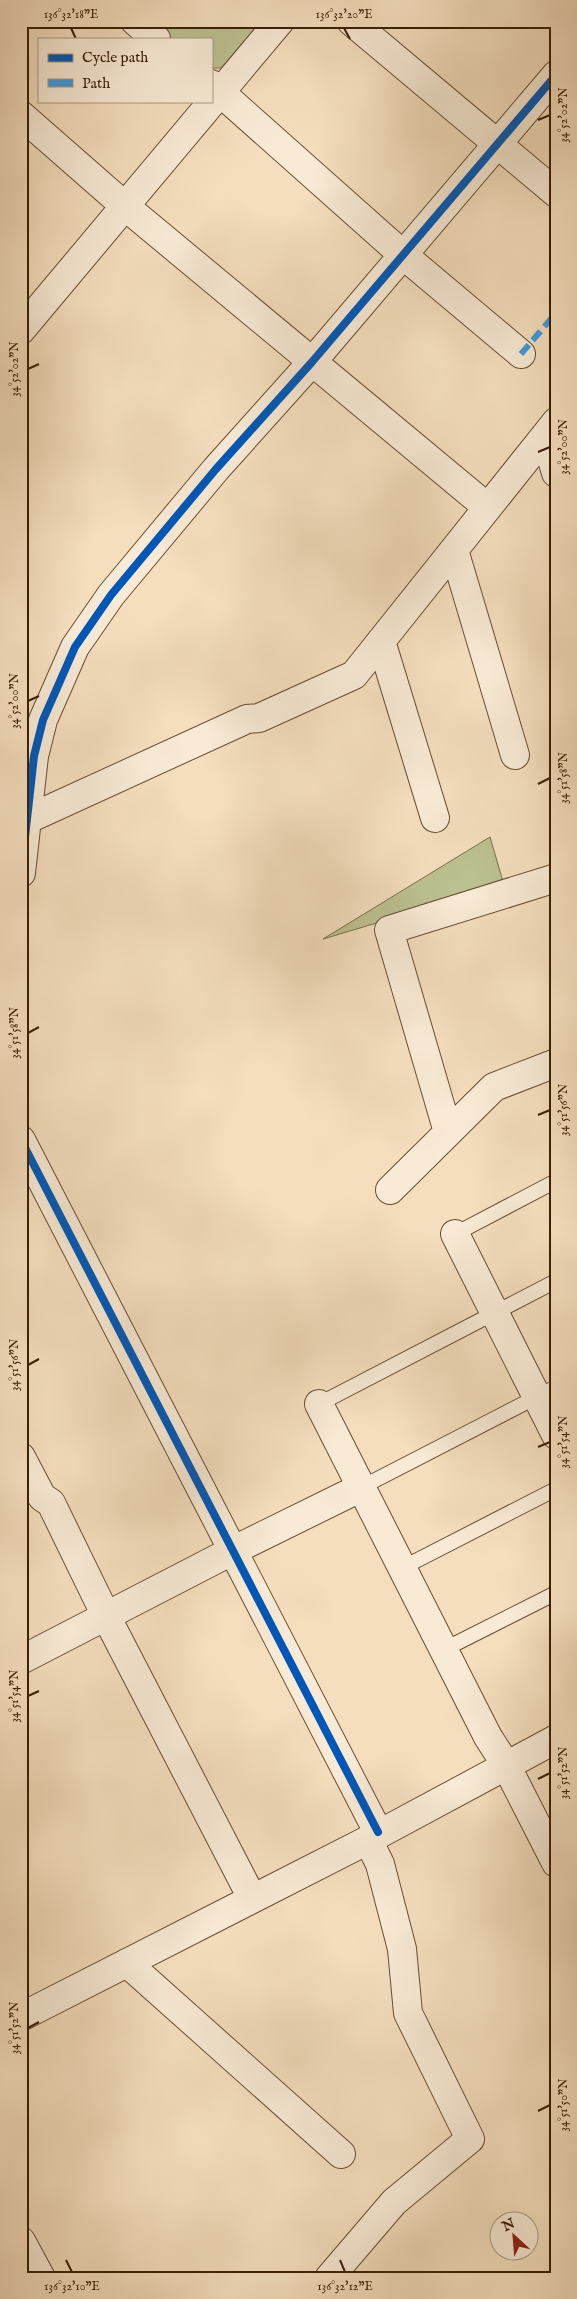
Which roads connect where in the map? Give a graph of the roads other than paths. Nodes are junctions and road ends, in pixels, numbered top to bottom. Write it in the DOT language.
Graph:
graph roads {
  1 [pos="134,21"];
  2 [pos="280,21"];
  3 [pos="351,21"];
  4 [pos="155,38"];
  5 [pos="556,75"];
  6 [pos="216,88"];
  7 [pos="205,102"];
  8 [pos="21,115"];
  9 [pos="497,145"];
  10 [pos="556,192"];
  11 [pos="126,207"];
  12 [pos="402,254"];
  13 [pos="21,330"];
  14 [pos="521,354"];
  15 [pos="312,362"];
  16 [pos="550,429"];
  17 [pos="556,473"];
  18 [pos="486,508"];
  19 [pos="454,550"];
  20 [pos="381,641"];
  21 [pos="516,756"];
  22 [pos="435,818"];
  23 [pos="26,820"];
  24 [pos="21,873"];
  25 [pos="556,878"];
  26 [pos="556,1063"];
  27 [pos="448,1132"];
  28 [pos="21,1140"];
  29 [pos="556,1181"];
  30 [pos="390,1190"];
  31 [pos="455,1234"];
  32 [pos="556,1281"];
  33 [pos="495,1313"];
  34 [pos="546,1392"];
  35 [pos="319,1404"];
  36 [pos="556,1435"];
  37 [pos="21,1457"];
  38 [pos="360,1488"];
  39 [pos="556,1489"];
  40 [pos="232,1551"];
  41 [pos="402,1568"];
  42 [pos="556,1593"];
  43 [pos="106,1616"];
  44 [pos="443,1650"];
  45 [pos="21,1660"];
  46 [pos="556,1739"];
  47 [pos="506,1765"];
  48 [pos="373,1836"];
  49 [pos="556,1863"];
  50 [pos="252,1898"];
  51 [pos="127,1963"];
  52 [pos="21,2017"];
  53 [pos="341,2154"];
  54 [pos="21,2241"];
  55 [pos="41,2278"];
  56 [pos="329,2278"];
  1 -- 4 [label="street"];
  2 -- 6 [label="street"];
  3 -- 9 [label="street"];
  5 -- 9 [label="street"];
  6 -- 12 [label="street"];
  7 -- 11 [label="street"];
  8 -- 11 [label="street"];
  9 -- 10 [label="street"];
  9 -- 12 [label="street"];
  11 -- 13 [label="street"];
  11 -- 15 [label="street"];
  12 -- 14 [label="street"];
  12 -- 15 [label="street"];
  15 -- 18 [label="street"];
  15 -- 23 [label="street"];
  16 -- 17 [label="street"];
  16 -- 18 [label="street"];
  18 -- 19 [label="street"];
  19 -- 20 [label="street"];
  19 -- 21 [label="street"];
  20 -- 22 [label="street"];
  20 -- 23 [label="street"];
  23 -- 24 [label="street"];
  25 -- 27 [label="street"];
  26 -- 27 [label="street"];
  27 -- 30 [label="street"];
  28 -- 40 [label="street"];
  29 -- 31 [label="lane"];
  31 -- 33 [label="street"];
  32 -- 33 [label="lane"];
  33 -- 34 [label="street"];
  33 -- 35 [label="lane"];
  34 -- 36 [label="street"];
  34 -- 38 [label="lane"];
  35 -- 38 [label="street"];
  37 -- 43 [label="street"];
  38 -- 40 [label="street"];
  38 -- 41 [label="street"];
  39 -- 41 [label="lane"];
  40 -- 43 [label="street"];
  40 -- 48 [label="street"];
  41 -- 44 [label="street"];
  42 -- 44 [label="lane"];
  43 -- 45 [label="street"];
  43 -- 50 [label="street"];
  44 -- 47 [label="street"];
  46 -- 47 [label="street"];
  47 -- 48 [label="street"];
  47 -- 49 [label="street"];
  48 -- 50 [label="street"];
  48 -- 56 [label="street"];
  50 -- 51 [label="street"];
  51 -- 52 [label="street"];
  51 -- 53 [label="street"];
  54 -- 55 [label="street"];
}
